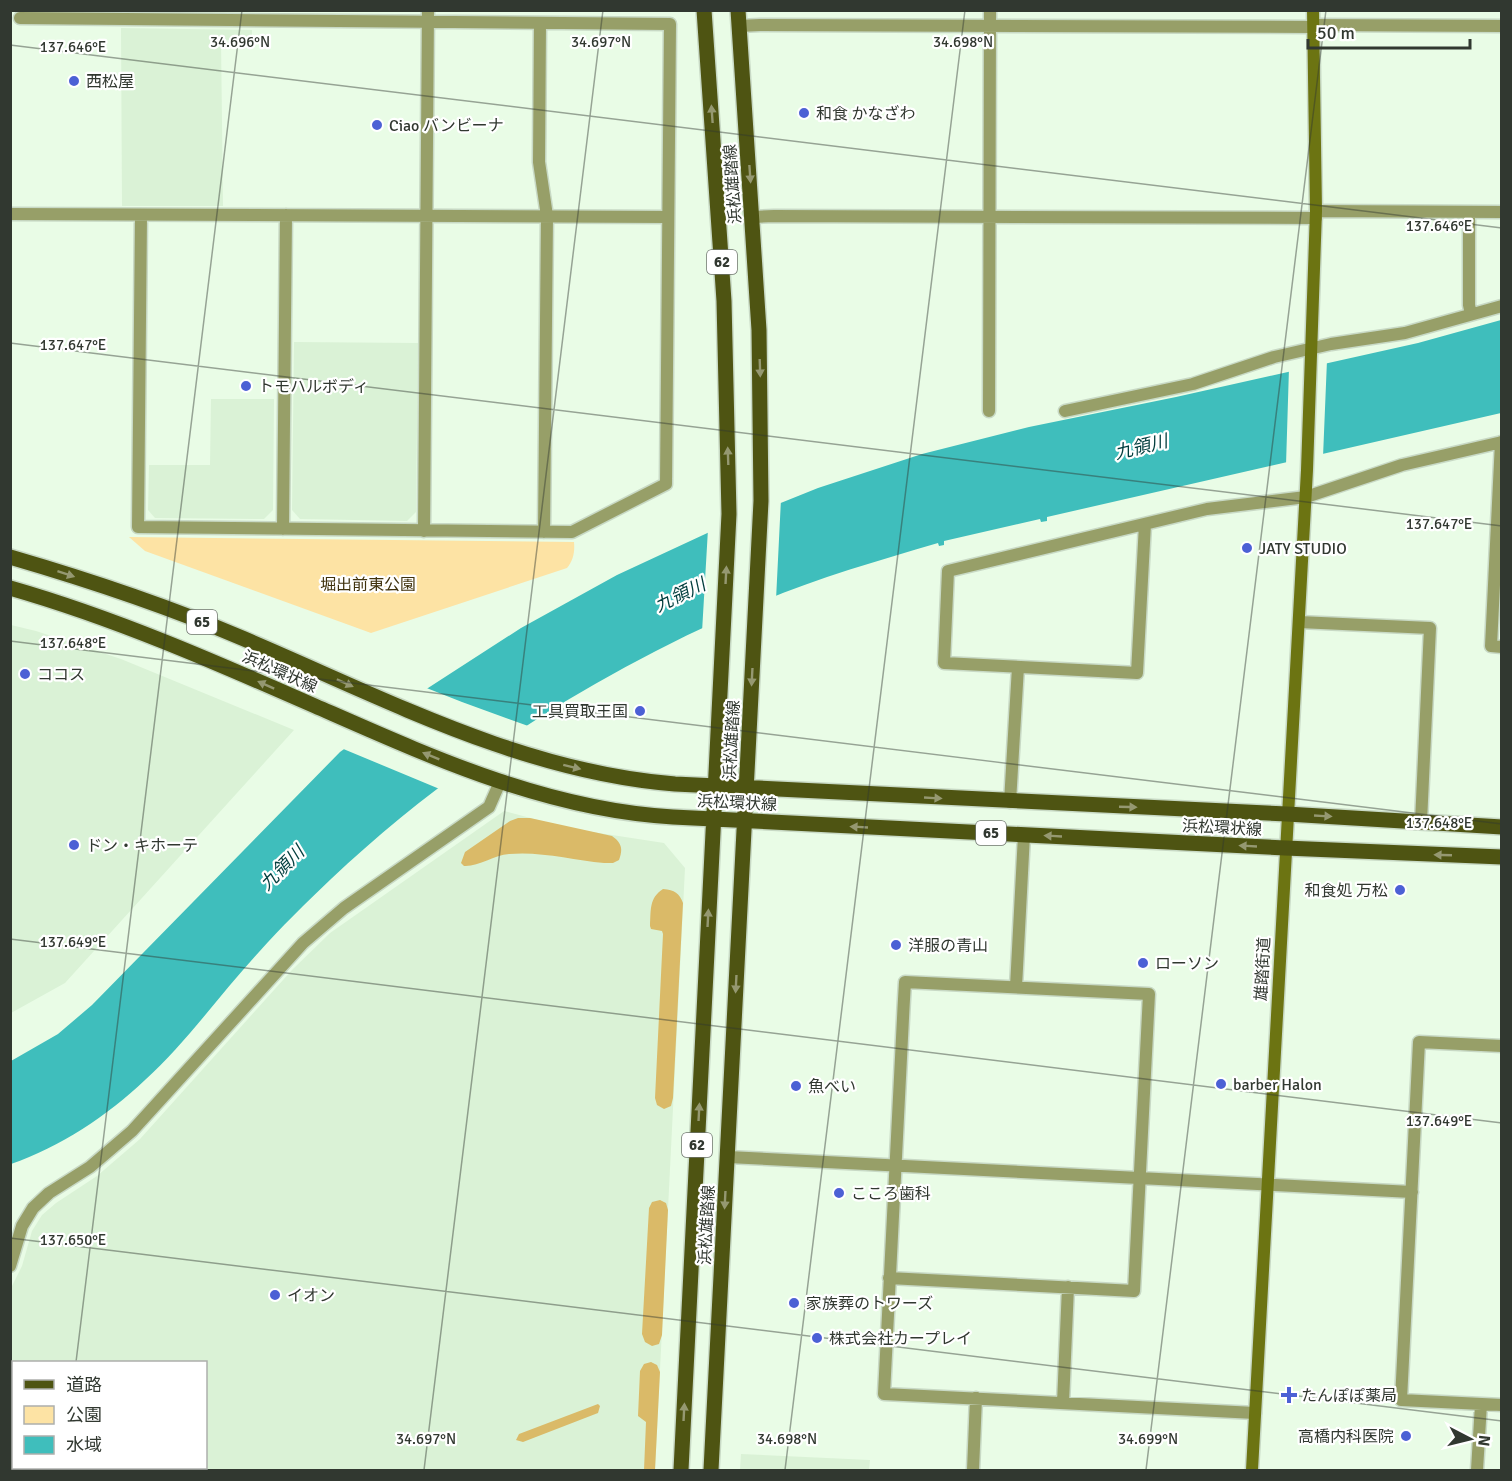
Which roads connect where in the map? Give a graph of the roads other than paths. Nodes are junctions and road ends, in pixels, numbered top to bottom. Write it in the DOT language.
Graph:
graph roads {
  1 [pos="704,10"];
  2 [pos="738,10"];
  3 [pos="990,10"];
  4 [pos="1313,10"];
  5 [pos="428,16"];
  6 [pos="20,18"];
  7 [pos="540,23"];
  8 [pos="739,26"];
  9 [pos="990,26"];
  10 [pos="1313,26"];
  11 [pos="1502,26"];
  12 [pos="1469,212"];
  13 [pos="1502,212"];
  14 [pos="10,214"];
  15 [pos="141,214"];
  16 [pos="286,215"];
  17 [pos="1316,215"];
  18 [pos="426,216"];
  19 [pos="547,216"];
  20 [pos="668,217"];
  21 [pos="989,217"];
  22 [pos="753,218"];
  23 [pos="1502,306"];
  24 [pos="1471,314"];
  25 [pos="1311,352"];
  26 [pos="989,411"];
  27 [pos="1065,411"];
  28 [pos="1501,442"];
  29 [pos="1306,497"];
  30 [pos="1144,524"];
  31 [pos="282,529"];
  32 [pos="424,531"];
  33 [pos="544,532"];
  34 [pos="1499,548"];
  35 [pos="10,556"];
  36 [pos="10,588"];
  37 [pos="1299,622"];
  38 [pos="1502,647"];
  39 [pos="1018,667"];
  40 [pos="500,782"];
  41 [pos="715,786"];
  42 [pos="746,788"];
  43 [pos="1010,802"];
  44 [pos="1287,814"];
  45 [pos="714,819"];
  46 [pos="745,820"];
  47 [pos="1421,822"];
  48 [pos="1502,827"];
  49 [pos="1024,835"];
  50 [pos="1285,848"];
  51 [pos="1502,857"];
  52 [pos="1016,987"];
  53 [pos="1502,1046"];
  54 [pos="728,1157"];
  55 [pos="895,1166"];
  56 [pos="1140,1178"];
  57 [pos="1266,1184"];
  58 [pos="1412,1192"];
  59 [pos="10,1266"];
  60 [pos="889,1278"];
  61 [pos="1068,1287"];
  62 [pos="976,1398"];
  63 [pos="1063,1403"];
  64 [pos="1481,1404"];
  65 [pos="1502,1405"];
  66 [pos="1255,1413"];
  67 [pos="681,1470"];
  68 [pos="711,1470"];
  69 [pos="973,1470"];
  70 [pos="1252,1470"];
  71 [pos="1477,1470"];
  41 -- 1 [label="main road, 浜松雄踏線 / 62, one-way"];
  2 -- 8 [label="main road, 浜松雄踏線 / 62"];
  3 -- 9 [label="street"];
  4 -- 10 [label="street, 雄踏街道"];
  5 -- 6 [label="street"];
  5 -- 7 [label="street"];
  5 -- 18 [label="street"];
  7 -- 19 [label="street"];
  7 -- 20 [label="street"];
  8 -- 9 [label="street"];
  8 -- 22 [label="main road, 浜松雄踏線 / 62, one-way"];
  9 -- 10 [label="street"];
  9 -- 21 [label="street"];
  10 -- 11 [label="street"];
  10 -- 17 [label="street, 雄踏街道"];
  12 -- 13 [label="street"];
  12 -- 17 [label="street"];
  12 -- 24 [label="street"];
  14 -- 15 [label="street"];
  15 -- 16 [label="street"];
  15 -- 31 [label="street"];
  16 -- 18 [label="street"];
  16 -- 31 [label="street"];
  17 -- 21 [label="street"];
  17 -- 25 [label="street, 雄踏街道"];
  18 -- 19 [label="street"];
  18 -- 32 [label="street"];
  19 -- 20 [label="street"];
  19 -- 33 [label="street"];
  20 -- 33 [label="street"];
  21 -- 22 [label="street"];
  21 -- 26 [label="street"];
  22 -- 42 [label="main road, 浜松雄踏線 / 62, one-way"];
  23 -- 24 [label="street"];
  24 -- 25 [label="street"];
  25 -- 27 [label="street"];
  25 -- 29 [label="street, 雄踏街道"];
  28 -- 29 [label="street"];
  28 -- 34 [label="street"];
  29 -- 30 [label="street"];
  29 -- 37 [label="street, 雄踏街道"];
  30 -- 39 [label="street"];
  30 -- 39 [label="street"];
  31 -- 32 [label="street"];
  32 -- 33 [label="street"];
  34 -- 38 [label="street"];
  35 -- 41 [label="main road, 浜松環状線 / 65, one-way"];
  40 -- 36 [label="main road, 浜松環状線 / 65, one-way"];
  37 -- 44 [label="street, 雄踏街道"];
  37 -- 47 [label="street"];
  39 -- 43 [label="street"];
  40 -- 45 [label="main road, 浜松環状線 / 65"];
  40 -- 59 [label="street"];
  41 -- 42 [label="main road, 浜松環状線 / 65"];
  41 -- 45 [label="main road, 浜松雄踏線 / 62"];
  42 -- 43 [label="main road, 浜松環状線 / 65, one-way"];
  42 -- 46 [label="main road, 浜松雄踏線 / 62"];
  43 -- 44 [label="main road, 浜松環状線 / 65, one-way"];
  44 -- 47 [label="main road, 浜松環状線 / 65, one-way"];
  44 -- 50 [label="street, 雄踏街道"];
  45 -- 46 [label="main road, 浜松環状線 / 65"];
  67 -- 45 [label="main road, 浜松雄踏線 / 62, one-way"];
  49 -- 46 [label="main road, 浜松環状線 / 65, one-way"];
  46 -- 54 [label="main road, 浜松雄踏線 / 62, one-way"];
  47 -- 48 [label="main road, 浜松環状線 / 65"];
  50 -- 49 [label="main road, 浜松環状線 / 65, one-way"];
  49 -- 52 [label="street"];
  51 -- 50 [label="main road, 浜松環状線 / 65, one-way"];
  50 -- 57 [label="street, 雄踏街道"];
  52 -- 55 [label="street"];
  52 -- 56 [label="street"];
  53 -- 58 [label="street"];
  54 -- 55 [label="street"];
  54 -- 68 [label="main road, 浜松雄踏線 / 62, one-way"];
  55 -- 56 [label="street"];
  55 -- 60 [label="street"];
  56 -- 57 [label="street"];
  56 -- 61 [label="street"];
  57 -- 58 [label="street"];
  57 -- 66 [label="street, 雄踏街道"];
  58 -- 64 [label="street"];
  60 -- 61 [label="street"];
  60 -- 62 [label="street"];
  61 -- 63 [label="street"];
  62 -- 63 [label="street"];
  62 -- 69 [label="street"];
  63 -- 66 [label="street"];
  64 -- 65 [label="street"];
  64 -- 71 [label="street"];
  66 -- 70 [label="street, 雄踏街道"];
}
